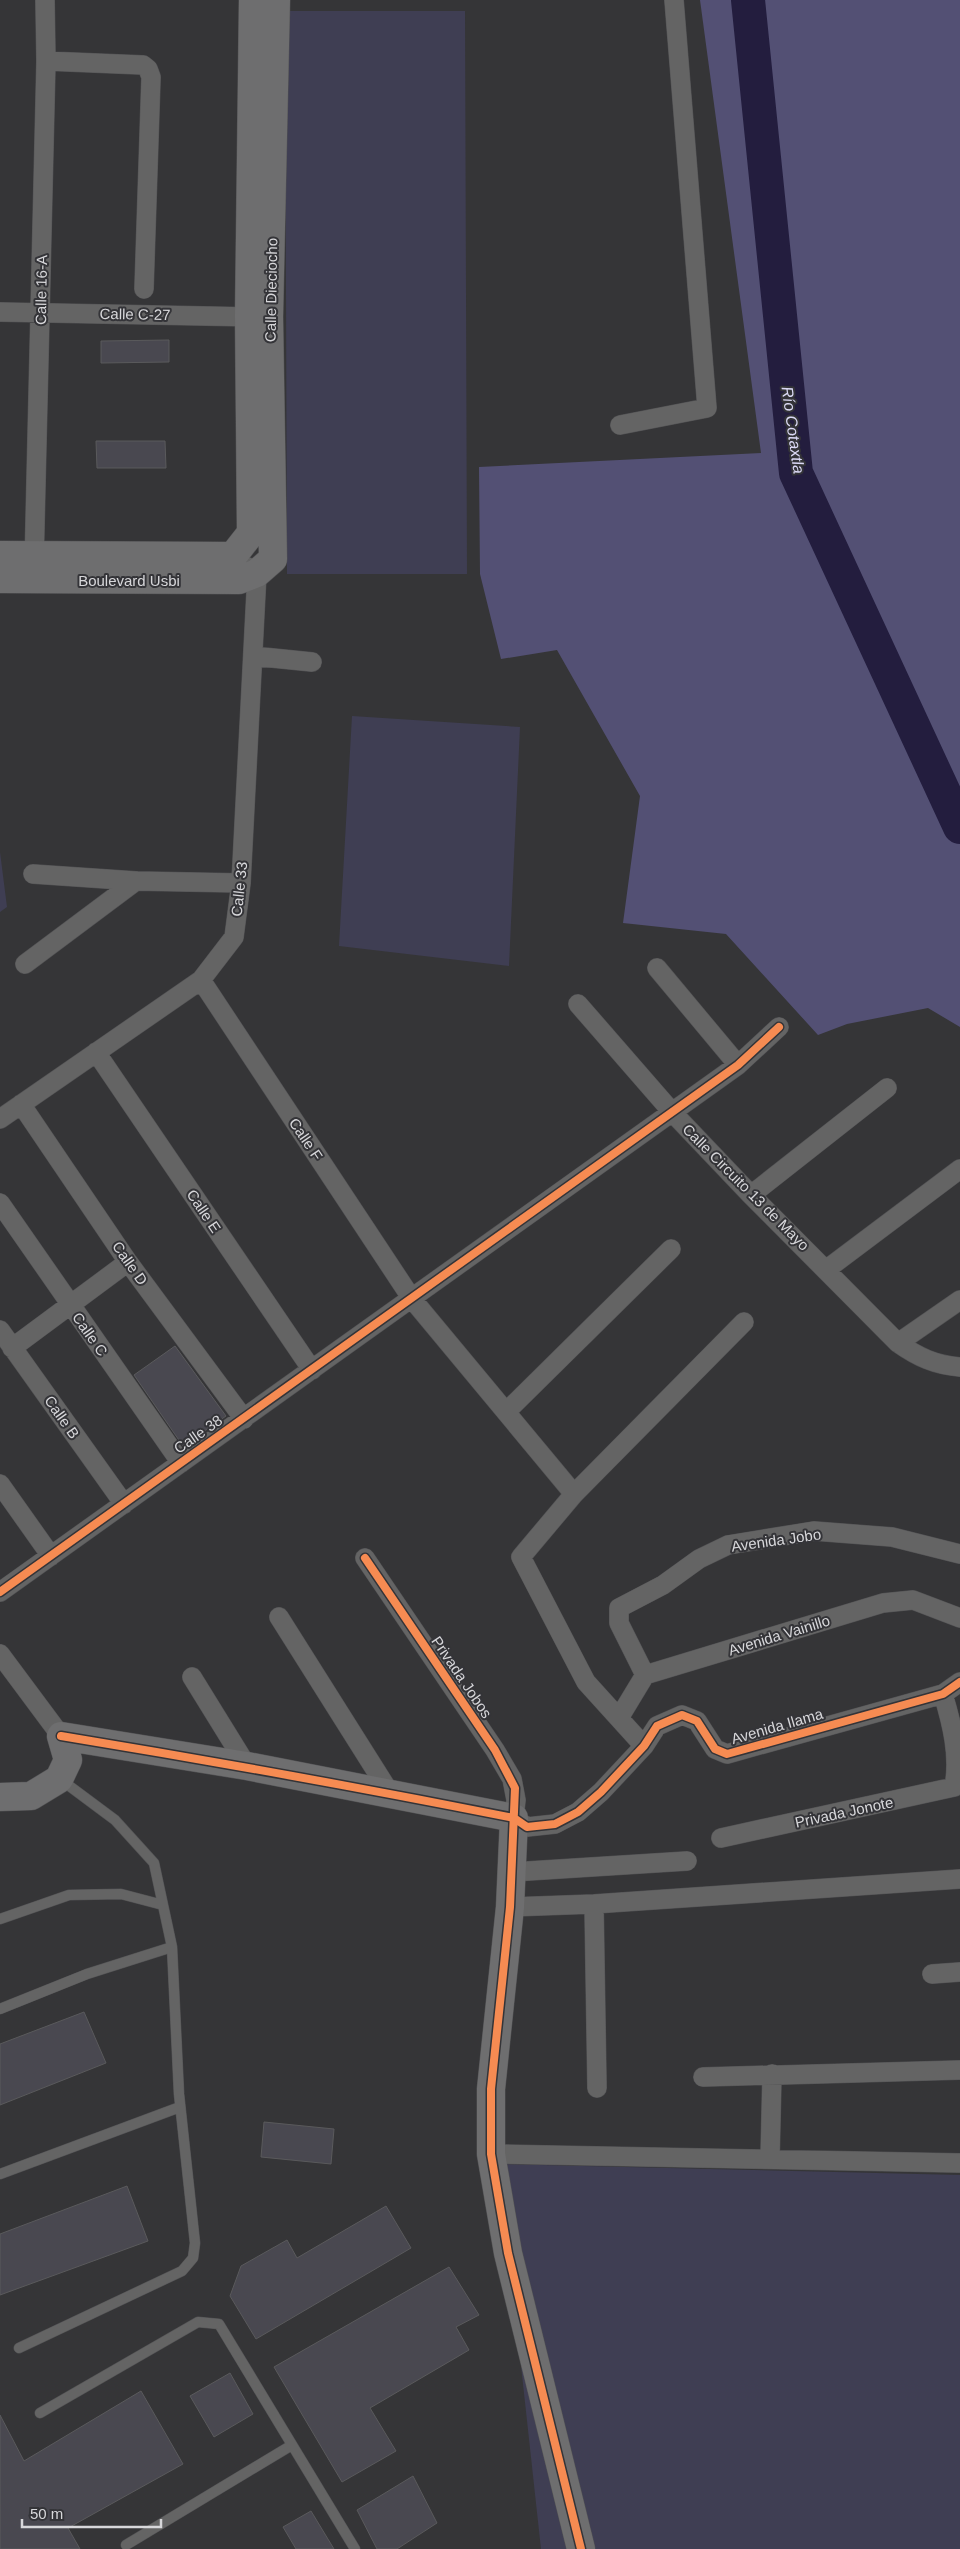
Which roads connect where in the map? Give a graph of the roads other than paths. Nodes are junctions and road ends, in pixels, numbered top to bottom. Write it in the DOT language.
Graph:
graph roads {
  1 [pos="45,0"];
  2 [pos="253,0"];
  3 [pos="276,0"];
  4 [pos="674,0"];
  5 [pos="46,61"];
  6 [pos="144,289"];
  7 [pos="0,312"];
  8 [pos="40,313"];
  9 [pos="259,317"];
  10 [pos="620,425"];
  11 [pos="0,555"];
  12 [pos="233,556"];
  13 [pos="34,568"];
  14 [pos="257,573"];
  15 [pos="0,579"];
  16 [pos="253,656"];
  17 [pos="312,662"];
  18 [pos="33,874"];
  19 [pos="136,881"];
  20 [pos="241,883"];
  21 [pos="25,964"];
  22 [pos="657,968"];
  23 [pos="200,980"];
  24 [pos="578,1004"];
  25 [pos="779,1027"];
  26 [pos="96,1052"];
  27 [pos="738,1065"];
  28 [pos="887,1088"];
  29 [pos="21,1104"];
  30 [pos="672,1112"];
  31 [pos="0,1119"];
  32 [pos="960,1169"];
  33 [pos="751,1195"];
  34 [pos="0,1204"];
  35 [pos="672,1249"];
  36 [pos="128,1262"];
  37 [pos="827,1269"];
  38 [pos="412,1299"];
  39 [pos="960,1300"];
  40 [pos="70,1305"];
  41 [pos="744,1322"];
  42 [pos="0,1330"];
  43 [pos="898,1343"];
  44 [pos="12,1348"];
  45 [pos="960,1367"];
  46 [pos="312,1370"];
  47 [pos="506,1412"];
  48 [pos="244,1419"];
  49 [pos="181,1464"];
  50 [pos="0,1484"];
  51 [pos="574,1494"];
  52 [pos="124,1504"];
  53 [pos="960,1554"];
  54 [pos="51,1556"];
  55 [pos="365,1558"];
  56 [pos="0,1592"];
  57 [pos="279,1617"];
  58 [pos="960,1618"];
  59 [pos="0,1654"];
  60 [pos="645,1675"];
  61 [pos="192,1677"];
  62 [pos="960,1682"];
  63 [pos="943,1694"];
  64 [pos="619,1718"];
  65 [pos="61,1736"];
  66 [pos="958,1739"];
  67 [pos="644,1746"];
  68 [pos="247,1766"];
  69 [pos="59,1779"];
  70 [pos="390,1793"];
  71 [pos="0,1797"];
  72 [pos="514,1818"];
  73 [pos="721,1838"];
  74 [pos="687,1861"];
  75 [pos="512,1872"];
  76 [pos="960,1879"];
  77 [pos="594,1904"];
  78 [pos="163,1905"];
  79 [pos="510,1907"];
  80 [pos="0,1919"];
  81 [pos="172,1947"];
  82 [pos="960,1972"];
  83 [pos="932,1974"];
  84 [pos="0,2009"];
  85 [pos="960,2070"];
  86 [pos="772,2074"];
  87 [pos="703,2077"];
  88 [pos="597,2088"];
  89 [pos="180,2107"];
  90 [pos="490,2154"];
  91 [pos="770,2159"];
  92 [pos="960,2163"];
  93 [pos="0,2174"];
  94 [pos="19,2348"];
  95 [pos="40,2413"];
  96 [pos="292,2445"];
  97 [pos="126,2545"];
  98 [pos="355,2549"];
  99 [pos="581,2549"];
  1 -- 5 [label="street, Calle 16-A"];
  2 -- 9 [label="street, Calle Dieciocho"];
  3 -- 9 [label="street, Calle Dieciocho"];
  4 -- 10 [label="street"];
  5 -- 6 [label="street"];
  5 -- 8 [label="street, Calle 16-A"];
  7 -- 8 [label="street, Calle C-27"];
  8 -- 9 [label="street, Calle C-27"];
  8 -- 13 [label="street, Calle 16-A"];
  9 -- 12 [label="street, Calle Dieciocho"];
  9 -- 14 [label="street, Calle Dieciocho"];
  11 -- 13 [label="street, Boulevard Usbi"];
  12 -- 13 [label="street, Boulevard Usbi"];
  12 -- 14 [label="street"];
  13 -- 14 [label="street, Boulevard Usbi"];
  13 -- 15 [label="street, Boulevard Usbi"];
  14 -- 16 [label="street, Calle 33"];
  16 -- 17 [label="street"];
  16 -- 20 [label="street, Calle 33"];
  18 -- 19 [label="street"];
  19 -- 20 [label="street"];
  19 -- 21 [label="street"];
  20 -- 23 [label="street, Calle 33"];
  22 -- 27 [label="street"];
  23 -- 26 [label="street, Calle 33"];
  23 -- 38 [label="street, Calle F"];
  24 -- 30 [label="street, Calle Circuito 13 de Mayo"];
  25 -- 27 [label="street, Calle 38"];
  26 -- 29 [label="street, Calle 33"];
  26 -- 46 [label="street, Calle E"];
  27 -- 30 [label="street, Calle 38"];
  28 -- 33 [label="street"];
  29 -- 31 [label="street, Calle 33"];
  29 -- 36 [label="street, Calle D"];
  30 -- 33 [label="street, Calle Circuito 13 de Mayo"];
  30 -- 38 [label="street, Calle 38"];
  32 -- 37 [label="street"];
  33 -- 37 [label="street, Calle Circuito 13 de Mayo"];
  34 -- 40 [label="street, Calle C"];
  35 -- 47 [label="street"];
  36 -- 40 [label="street"];
  36 -- 48 [label="street, Calle D"];
  37 -- 43 [label="street, Calle Circuito 13 de Mayo"];
  38 -- 46 [label="street, Calle 38"];
  38 -- 47 [label="street, Calle F"];
  39 -- 43 [label="street"];
  40 -- 44 [label="street"];
  40 -- 49 [label="street, Calle C"];
  41 -- 51 [label="street"];
  42 -- 44 [label="street, Calle B"];
  43 -- 45 [label="street, Calle Circuito 13 de Mayo"];
  44 -- 52 [label="street, Calle B"];
  46 -- 48 [label="street, Calle 38"];
  47 -- 51 [label="street, Calle F"];
  48 -- 49 [label="street, Calle 38"];
  49 -- 52 [label="street, Calle 38"];
  50 -- 54 [label="street"];
  51 -- 64 [label="street"];
  52 -- 54 [label="street, Calle 38"];
  53 -- 60 [label="street, Avenida Jobo"];
  54 -- 56 [label="street, Calle 38"];
  55 -- 72 [label="street, Privada Jobos"];
  57 -- 70 [label="street"];
  58 -- 60 [label="street, Avenida Vainillo"];
  59 -- 65 [label="street"];
  60 -- 64 [label="street"];
  61 -- 68 [label="street"];
  62 -- 63 [label="street, Avenida Ilama"];
  63 -- 66 [label="street"];
  63 -- 67 [label="street, Avenida Ilama"];
  64 -- 67 [label="street"];
  65 -- 68 [label="street"];
  65 -- 69 [label="street"];
  66 -- 73 [label="street, Privada Jonote"];
  67 -- 72 [label="street, Avenida Ilama"];
  68 -- 70 [label="street"];
  69 -- 71 [label="street"];
  69 -- 78 [label="lane"];
  70 -- 72 [label="street"];
  72 -- 75 [label="street"];
  74 -- 75 [label="street"];
  75 -- 79 [label="street"];
  76 -- 77 [label="street"];
  77 -- 79 [label="street"];
  77 -- 88 [label="street"];
  78 -- 80 [label="lane"];
  78 -- 81 [label="lane"];
  79 -- 90 [label="street"];
  81 -- 84 [label="lane"];
  81 -- 89 [label="lane"];
  82 -- 83 [label="street"];
  85 -- 86 [label="street"];
  86 -- 87 [label="street"];
  86 -- 91 [label="street"];
  89 -- 93 [label="lane"];
  89 -- 94 [label="lane"];
  90 -- 91 [label="street"];
  90 -- 99 [label="street"];
  91 -- 92 [label="street"];
  95 -- 96 [label="lane"];
  96 -- 97 [label="lane"];
  96 -- 98 [label="lane"];
}
